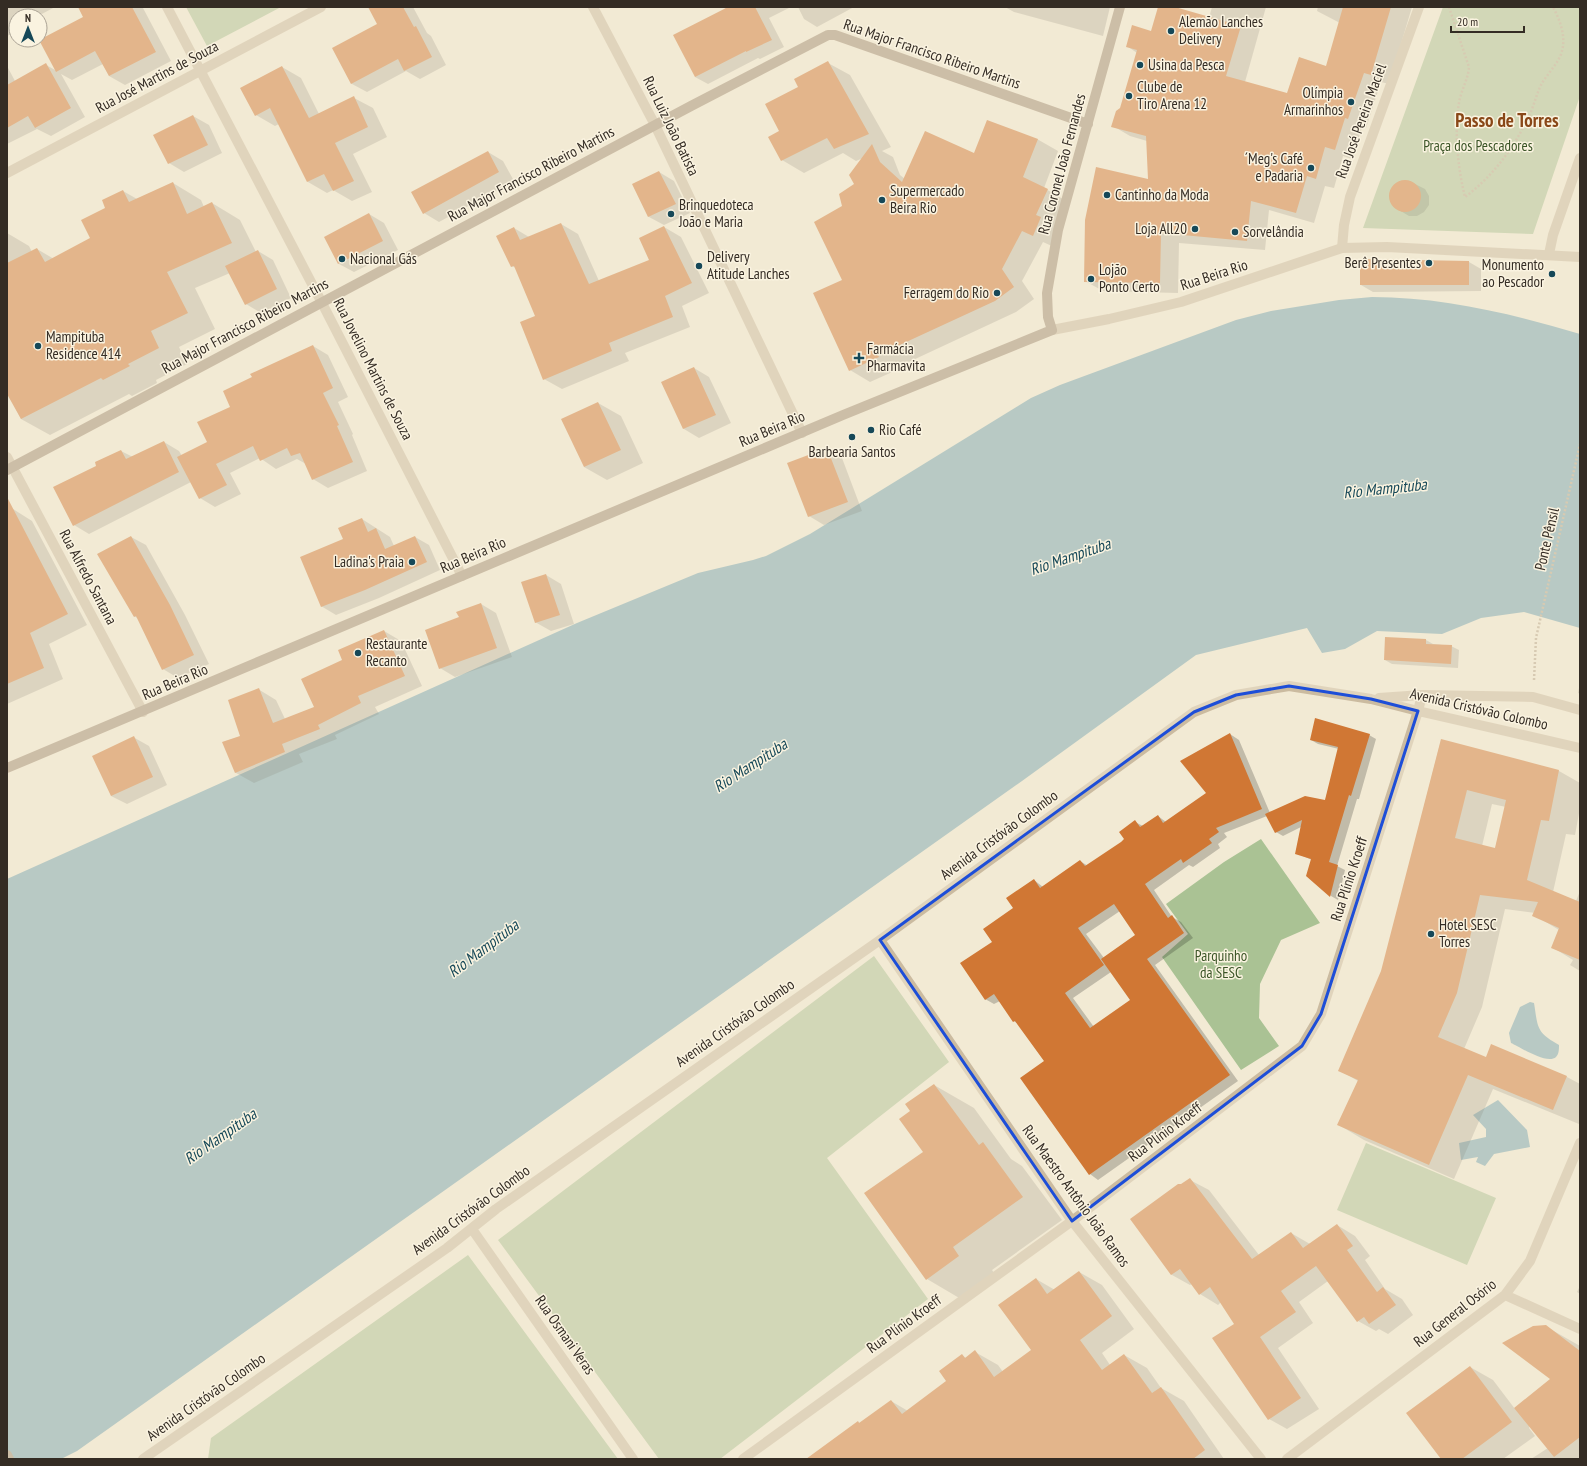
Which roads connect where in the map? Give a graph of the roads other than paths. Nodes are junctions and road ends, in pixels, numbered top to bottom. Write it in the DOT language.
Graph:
graph roads {
  1 [pos="167,7"];
  2 [pos="321,7"];
  3 [pos="593,7"];
  4 [pos="1120,7"];
  5 [pos="1419,7"];
  6 [pos="200,71"];
  7 [pos="1088,124"];
  8 [pos="655,125"];
  9 [pos="1580,158"];
  10 [pos="7,173"];
  11 [pos="1342,248"];
  12 [pos="1549,254"];
  13 [pos="1580,256"];
  14 [pos="322,302"];
  15 [pos="1052,330"];
  16 [pos="802,433"];
  17 [pos="7,457"];
  18 [pos="10,469"];
  19 [pos="462,576"];
  20 [pos="1422,695"];
  21 [pos="1371,699"];
  22 [pos="1580,710"];
  23 [pos="1418,711"];
  24 [pos="143,712"];
  25 [pos="1580,748"];
  26 [pos="7,768"];
  27 [pos="880,940"];
  28 [pos="1580,1143"];
  29 [pos="1072,1222"];
  30 [pos="472,1229"];
  31 [pos="1505,1295"];
  32 [pos="1580,1329"];
  33 [pos="7,1455"];
  34 [pos="9,1459"];
  35 [pos="143,1459"];
  36 [pos="633,1459"];
  37 [pos="743,1459"];
  38 [pos="1261,1459"];
  39 [pos="1287,1459"];
  1 -- 6 [label="street, Rua Jovelino Martins de Souza"];
  2 -- 6 [label="street, Rua José Martins de Souza"];
  3 -- 8 [label="street, Rua Luiz João Batista"];
  4 -- 7 [label="main road, Rua Coronel João Fernandes"];
  5 -- 11 [label="street, Rua José Pereira Maciel"];
  6 -- 10 [label="street, Rua José Martins de Souza"];
  6 -- 14 [label="street, Rua Jovelino Martins de Souza"];
  7 -- 8 [label="main road, Rua Major Francisco Ribeiro Martins"];
  7 -- 15 [label="main road, Rua Coronel João Fernandes"];
  8 -- 14 [label="main road, Rua Major Francisco Ribeiro Martins"];
  8 -- 16 [label="street, Rua Luiz João Batista"];
  9 -- 12 [label="street"];
  11 -- 12 [label="street, Rua Beira Rio"];
  11 -- 15 [label="street, Rua Beira Rio"];
  12 -- 13 [label="street, Rua Beira Rio"];
  14 -- 18 [label="main road, Rua Major Francisco Ribeiro Martins"];
  14 -- 19 [label="street, Rua Jovelino Martins de Souza"];
  15 -- 16 [label="main road, Rua Beira Rio"];
  16 -- 19 [label="main road, Rua Beira Rio"];
  17 -- 18 [label="street, Rua Alfredo Santana"];
  18 -- 24 [label="street, Rua Alfredo Santana"];
  19 -- 24 [label="main road, Rua Beira Rio"];
  20 -- 21 [label="street, Avenida Cristóvão Colombo"];
  20 -- 22 [label="street, Avenida Cristóvão Colombo"];
  20 -- 23 [label="street, Rua Plínio Kroeff"];
  21 -- 23 [label="street, Avenida Cristóvão Colombo"];
  21 -- 27 [label="street, Avenida Cristóvão Colombo"];
  23 -- 25 [label="street, Avenida Cristóvão Colombo"];
  23 -- 29 [label="street, Rua Plínio Kroeff"];
  24 -- 26 [label="main road, Rua Beira Rio"];
  27 -- 29 [label="street, Rua Maestro Antônio João Ramos"];
  27 -- 30 [label="street, Avenida Cristóvão Colombo"];
  28 -- 31 [label="street, Rua General Osório"];
  29 -- 37 [label="street, Rua Plínio Kroeff"];
  29 -- 38 [label="street, Rua Maestro Antônio João Ramos"];
  30 -- 35 [label="street, Avenida Cristóvão Colombo"];
  30 -- 36 [label="street, Rua Osmani Veras"];
  31 -- 32 [label="street"];
  31 -- 39 [label="street, Rua General Osório"];
  33 -- 34 [label="main road"];
}
